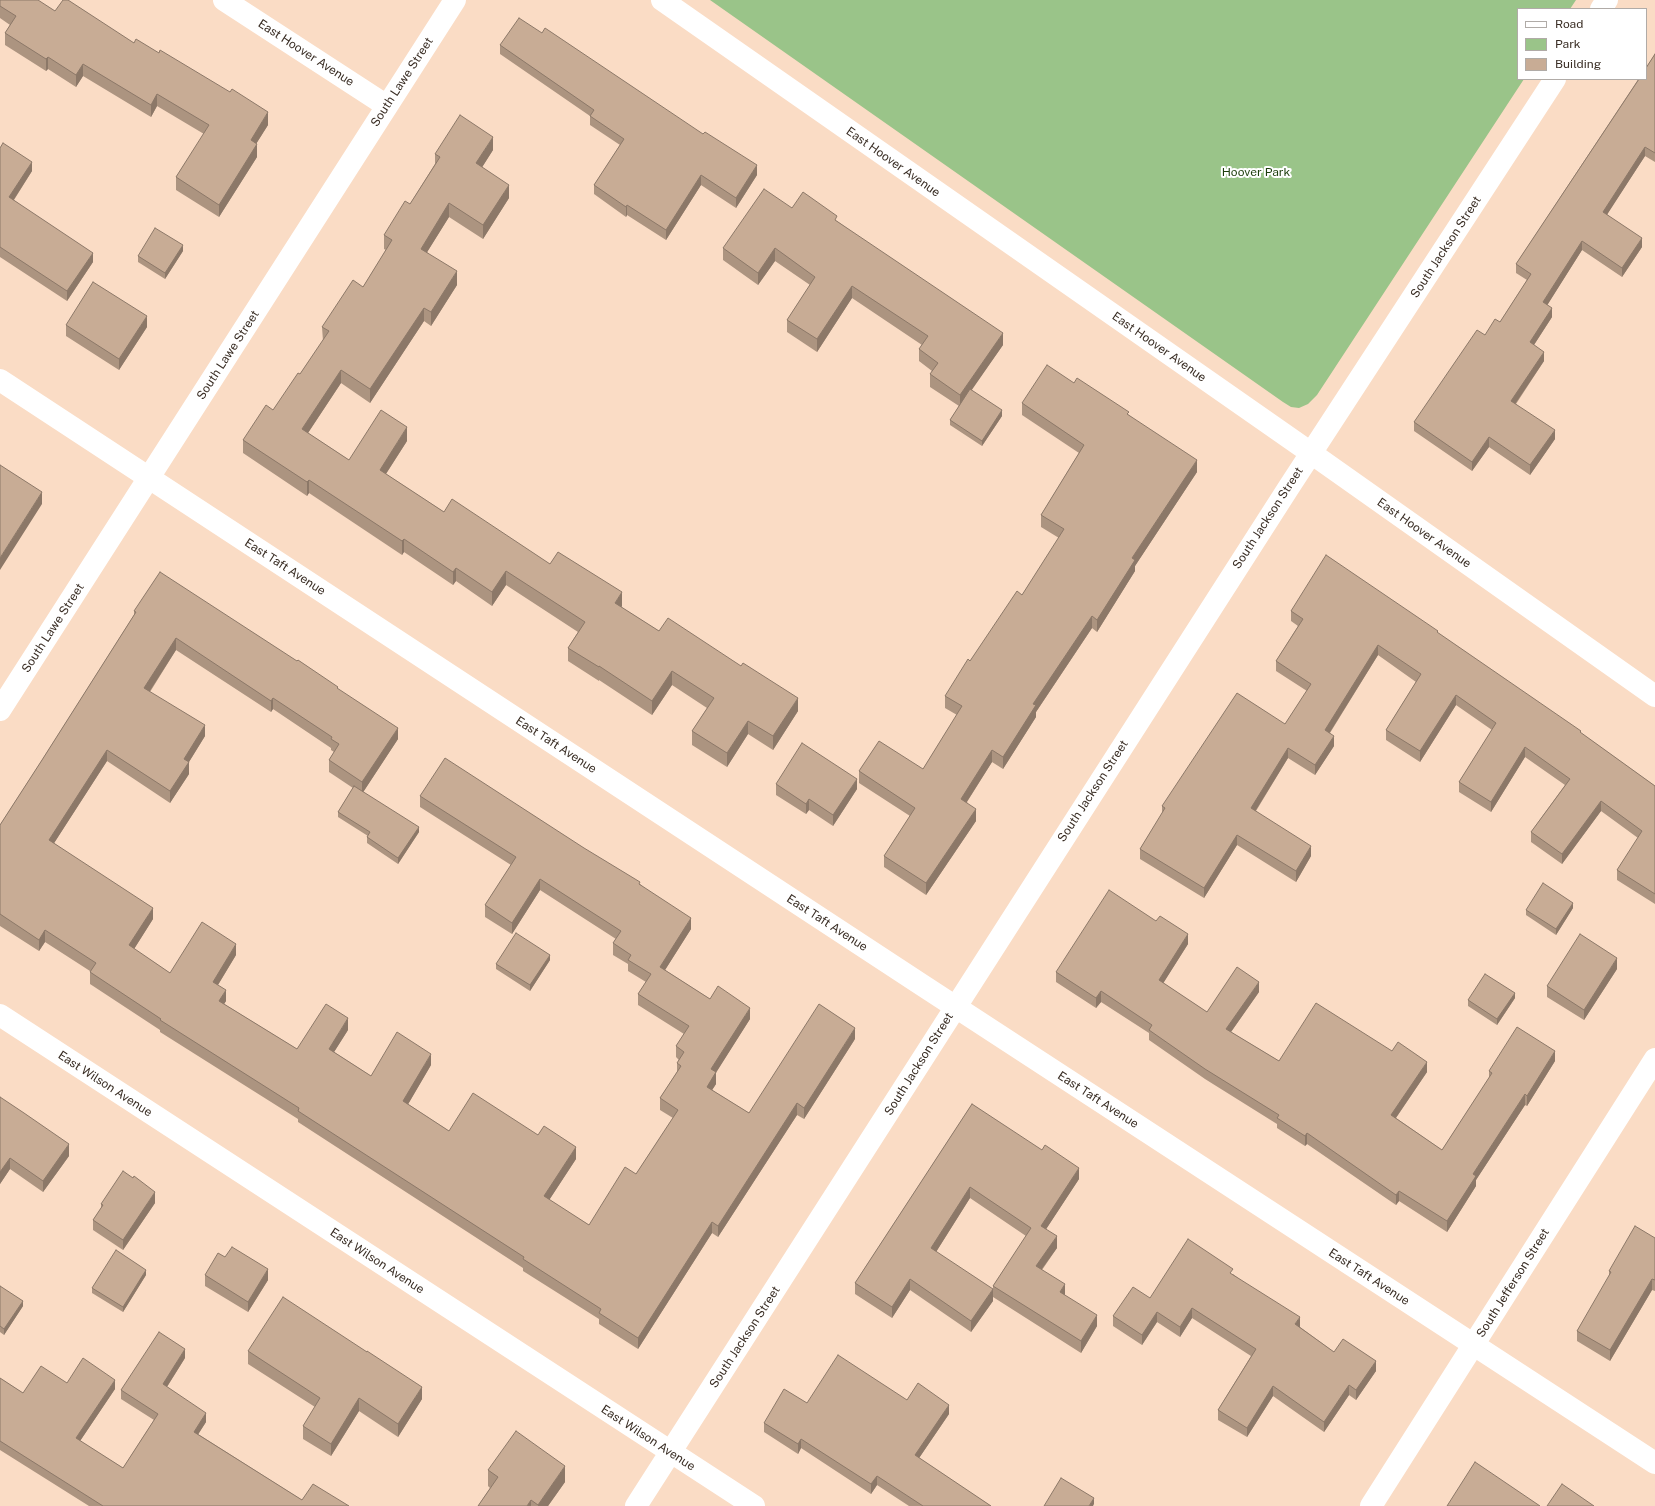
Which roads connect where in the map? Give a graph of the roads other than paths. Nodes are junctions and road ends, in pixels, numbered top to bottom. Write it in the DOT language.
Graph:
graph roads {
  1 [pos="224,0"];
  2 [pos="455,0"];
  3 [pos="662,0"];
  4 [pos="1555,80"];
  5 [pos="387,106"];
  6 [pos="0,380"];
  7 [pos="1311,453"];
  8 [pos="149,477"];
  9 [pos="1655,696"];
  10 [pos="0,710"];
  11 [pos="955,1007"];
  12 [pos="0,1015"];
  13 [pos="1655,1059"];
  14 [pos="1473,1345"];
  15 [pos="671,1453"];
  16 [pos="1655,1463"];
  17 [pos="636,1506"];
  18 [pos="754,1506"];
  19 [pos="1371,1506"];
  1 -- 5 [label="street, East Hoover Avenue"];
  2 -- 5 [label="street, South Lawe Street"];
  3 -- 7 [label="street, East Hoover Avenue"];
  4 -- 7 [label="street, South Jackson Street"];
  5 -- 8 [label="street, South Lawe Street"];
  6 -- 8 [label="street, East Taft Avenue"];
  7 -- 9 [label="street, East Hoover Avenue"];
  7 -- 11 [label="street, South Jackson Street"];
  8 -- 10 [label="street, South Lawe Street"];
  8 -- 11 [label="street, East Taft Avenue"];
  11 -- 14 [label="street, East Taft Avenue"];
  11 -- 15 [label="street, South Jackson Street"];
  12 -- 15 [label="street, East Wilson Avenue"];
  13 -- 14 [label="street, South Jefferson Street"];
  14 -- 16 [label="street, East Taft Avenue"];
  14 -- 19 [label="street, South Jefferson Street"];
  15 -- 17 [label="street, South Jackson Street"];
  15 -- 18 [label="street, East Wilson Avenue"];
}
